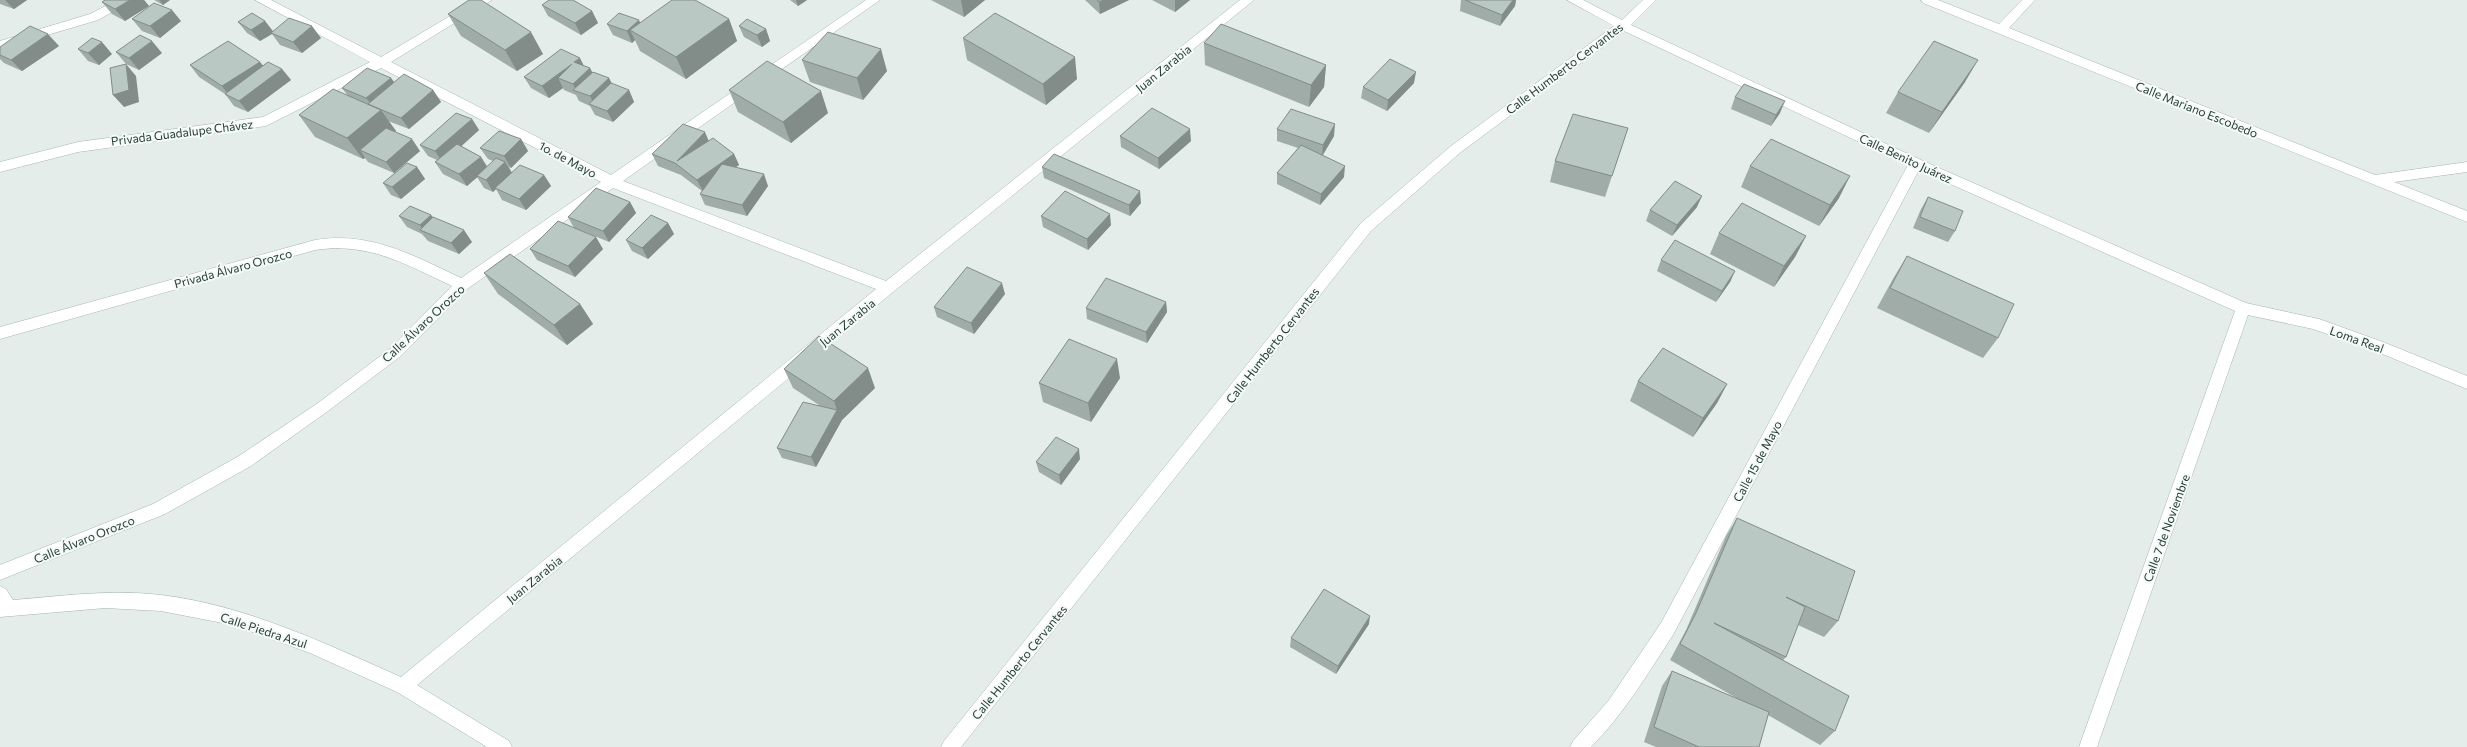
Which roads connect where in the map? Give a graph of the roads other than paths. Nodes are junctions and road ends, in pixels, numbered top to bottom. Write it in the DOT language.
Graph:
graph roads {
  1 [pos="127,0"];
  2 [pos="261,0"];
  3 [pos="486,0"];
  4 [pos="874,0"];
  5 [pos="1248,0"];
  6 [pos="1573,0"];
  7 [pos="1650,0"];
  8 [pos="1927,0"];
  9 [pos="2029,0"];
  10 [pos="1623,26"];
  11 [pos="2000,29"];
  12 [pos="0,44"];
  13 [pos="383,61"];
  14 [pos="1916,163"];
  15 [pos="0,167"];
  16 [pos="2467,167"];
  17 [pos="2371,180"];
  18 [pos="610,181"];
  19 [pos="2467,217"];
  20 [pos="462,285"];
  21 [pos="888,288"];
  22 [pos="2243,308"];
  23 [pos="0,332"];
  24 [pos="2467,383"];
  25 [pos="0,573"];
  26 [pos="0,594"];
  27 [pos="5,609"];
  28 [pos="403,686"];
  29 [pos="503,747"];
  30 [pos="950,747"];
  31 [pos="1579,747"];
  32 [pos="2088,747"];
  1 -- 12 [label="street"];
  2 -- 13 [label="street, 1o. de Mayo"];
  3 -- 13 [label="street, Privada Guadalupe Chávez"];
  4 -- 18 [label="street, Calle Álvaro Orozco"];
  5 -- 21 [label="street, Juan Zarabia"];
  6 -- 10 [label="street, Calle Benito Juárez"];
  7 -- 10 [label="street, Calle Humberto Cervantes"];
  8 -- 11 [label="street, Calle Mariano Escobedo"];
  9 -- 11 [label="street"];
  10 -- 14 [label="street, Calle Benito Juárez"];
  10 -- 30 [label="street, Calle Humberto Cervantes"];
  11 -- 17 [label="street, Calle Mariano Escobedo"];
  13 -- 15 [label="street, Privada Guadalupe Chávez"];
  13 -- 18 [label="street, 1o. de Mayo"];
  14 -- 22 [label="street, Calle Benito Juárez"];
  14 -- 31 [label="street, Calle 15 de Mayo"];
  16 -- 17 [label="street"];
  17 -- 19 [label="street, Calle Mariano Escobedo"];
  18 -- 20 [label="street, Calle Álvaro Orozco"];
  18 -- 21 [label="street, 1o. de Mayo"];
  20 -- 23 [label="street, Privada Álvaro Orozco"];
  20 -- 25 [label="street, Calle Álvaro Orozco"];
  21 -- 28 [label="street, Juan Zarabia"];
  22 -- 24 [label="street, Loma Real"];
  22 -- 32 [label="street, Calle 7 de Noviembre"];
  26 -- 27 [label="street"];
  27 -- 28 [label="street, Calle Piedra Azul"];
  28 -- 29 [label="street, Calle Piedra Azul"];
}
